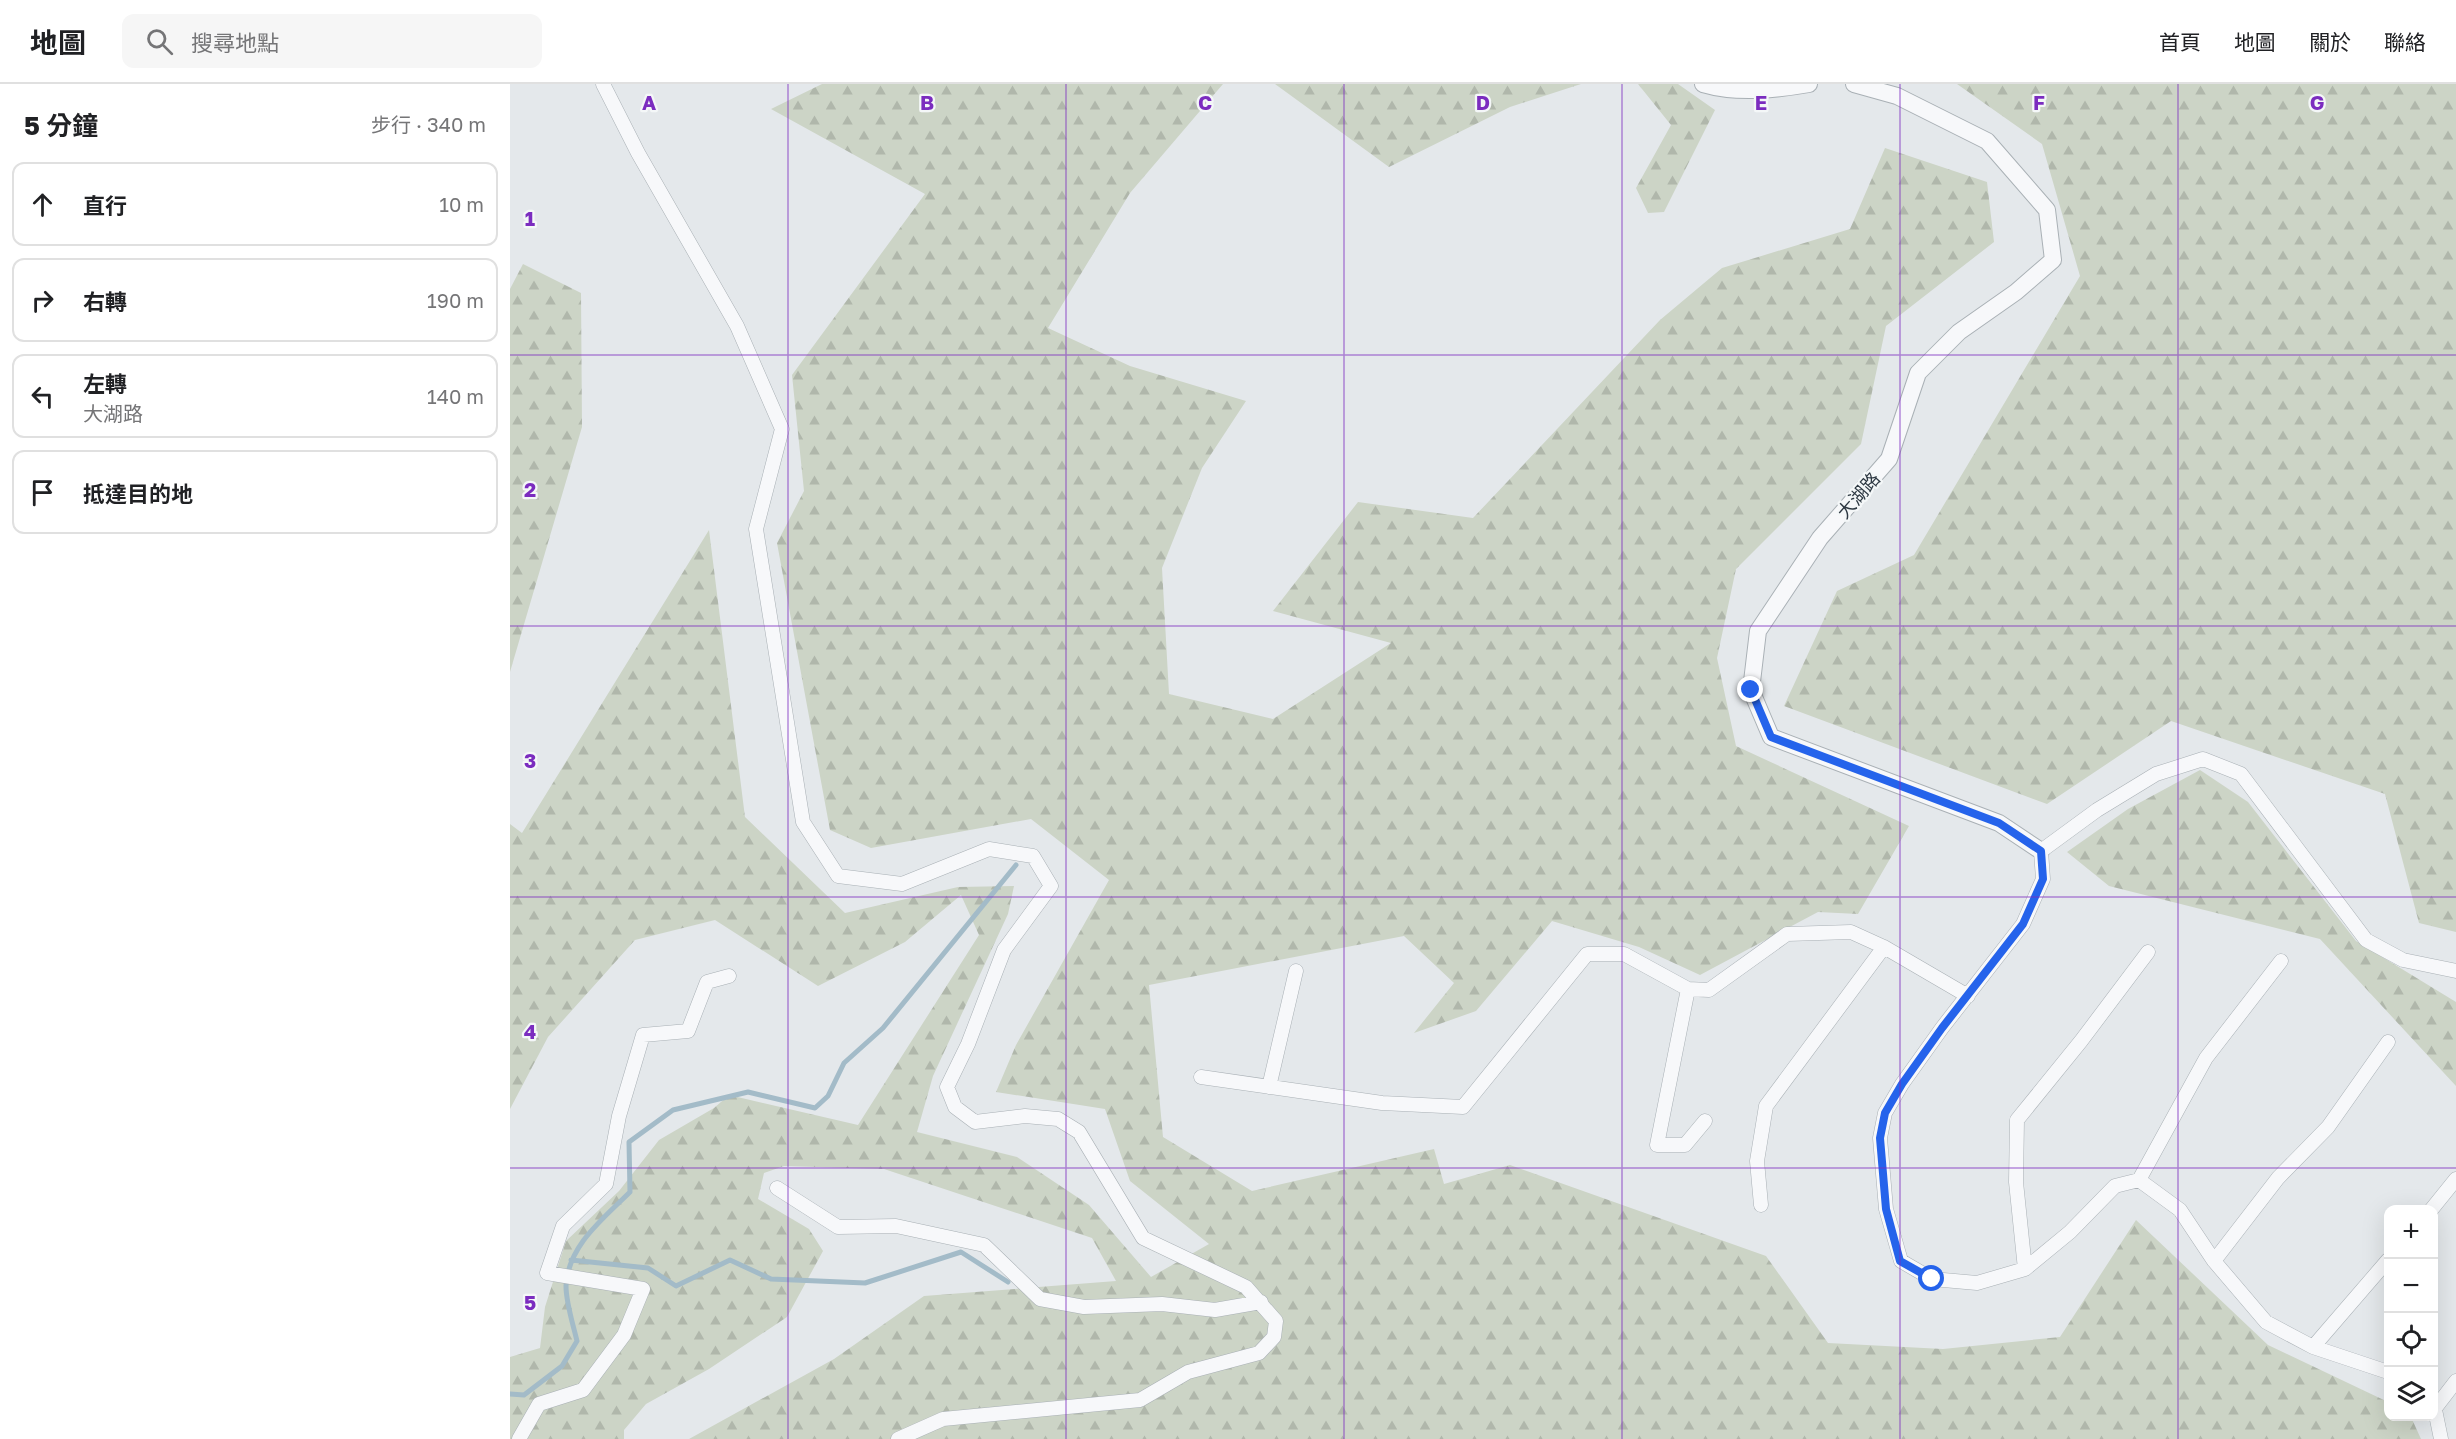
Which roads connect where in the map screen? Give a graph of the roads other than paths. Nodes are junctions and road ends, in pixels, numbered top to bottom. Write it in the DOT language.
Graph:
graph roads {
  1 [pos="603,84"];
  2 [pos="1703,84"];
  3 [pos="1809,84"];
  4 [pos="1854,84"];
  5 [pos="2041,851"];
  6 [pos="1884,947"];
  7 [pos="2148,952"];
  8 [pos="2281,961"];
  9 [pos="1296,971"];
  10 [pos="2456,971"];
  11 [pos="729,976"];
  12 [pos="1688,989"];
  13 [pos="1968,996"];
  14 [pos="2388,1042"];
  15 [pos="1200,1077"];
  16 [pos="1269,1087"];
  17 [pos="1705,1121"];
  18 [pos="2456,1179"];
  19 [pos="2139,1180"];
  20 [pos="777,1188"];
  21 [pos="1761,1205"];
  22 [pos="2434,1205"];
  23 [pos="2214,1261"];
  24 [pos="2384,1265"];
  25 [pos="2025,1269"];
  26 [pos="1261,1302"];
  27 [pos="2313,1347"];
  28 [pos="2384,1371"];
  29 [pos="2456,1381"];
  30 [pos="2438,1401"];
  31 [pos="2437,1421"];
  32 [pos="519,1439"];
  33 [pos="898,1439"];
  34 [pos="2441,1439"];
  1 -- 26 [label="street"];
  2 -- 3 [label="street"];
  4 -- 5 [label="street, 大湖路"];
  5 -- 10 [label="street"];
  5 -- 13 [label="street"];
  6 -- 12 [label="street"];
  6 -- 13 [label="street"];
  6 -- 21 [label="street"];
  7 -- 25 [label="street"];
  8 -- 19 [label="street"];
  9 -- 16 [label="street"];
  11 -- 32 [label="street"];
  12 -- 16 [label="street"];
  12 -- 17 [label="street"];
  13 -- 25 [label="street"];
  14 -- 23 [label="street"];
  15 -- 16 [label="street"];
  18 -- 22 [label="street"];
  19 -- 23 [label="street"];
  19 -- 25 [label="street"];
  20 -- 26 [label="street"];
  23 -- 27 [label="street"];
  24 -- 27 [label="street"];
  26 -- 33 [label="street"];
  27 -- 28 [label="street"];
  29 -- 30 [label="street"];
  31 -- 34 [label="street"];
}
